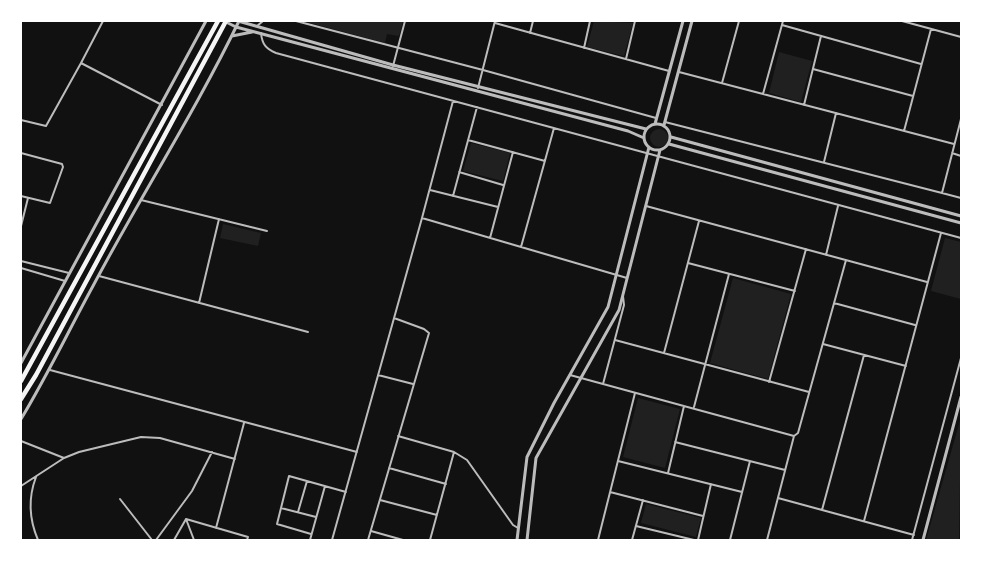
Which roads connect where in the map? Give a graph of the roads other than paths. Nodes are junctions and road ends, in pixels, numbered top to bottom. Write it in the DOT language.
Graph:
graph roads {
  1 [pos="103,21"];
  2 [pos="206,21"];
  3 [pos="218,21"];
  4 [pos="225,21"];
  5 [pos="239,21"];
  6 [pos="263,21"];
  7 [pos="296,21"];
  8 [pos="405,21"];
  9 [pos="533,21"];
  10 [pos="590,21"];
  11 [pos="635,21"];
  12 [pos="683,21"];
  13 [pos="692,21"];
  14 [pos="739,21"];
  15 [pos="902,21"];
  16 [pos="922,21"];
  17 [pos="495,22"];
  18 [pos="250,23"];
  19 [pos="782,23"];
  20 [pos="257,26"];
  21 [pos="921,26"];
  22 [pos="236,27"];
  23 [pos="931,28"];
  24 [pos="254,32"];
  25 [pos="261,33"];
  26 [pos="530,33"];
  27 [pos="231,36"];
  28 [pos="821,36"];
  29 [pos="961,37"];
  30 [pos="398,48"];
  31 [pos="584,48"];
  32 [pos="626,59"];
  33 [pos="81,63"];
  34 [pos="921,64"];
  35 [pos="393,67"];
  36 [pos="813,69"];
  37 [pos="483,70"];
  38 [pos="669,71"];
  39 [pos="679,72"];
  40 [pos="722,83"];
  41 [pos="479,85"];
  42 [pos="477,91"];
  43 [pos="763,94"];
  44 [pos="913,96"];
  45 [pos="453,100"];
  46 [pos="162,105"];
  47 [pos="804,105"];
  48 [pos="477,107"];
  49 [pos="836,113"];
  50 [pos="657,118"];
  51 [pos="961,119"];
  52 [pos="21,120"];
  53 [pos="655,124"];
  54 [pos="665,124"];
  55 [pos="554,128"];
  56 [pos="646,129"];
  57 [pos="904,131"];
  58 [pos="671,137"];
  59 [pos="644,138"];
  60 [pos="468,140"];
  61 [pos="669,144"];
  62 [pos="954,144"];
  63 [pos="649,147"];
  64 [pos="660,150"];
  65 [pos="513,152"];
  66 [pos="21,153"];
  67 [pos="647,153"];
  68 [pos="952,153"];
  69 [pos="659,156"];
  70 [pos="961,156"];
  71 [pos="545,161"];
  72 [pos="824,162"];
  73 [pos="459,172"];
  74 [pos="504,185"];
  75 [pos="430,190"];
  76 [pos="942,193"];
  77 [pos="21,196"];
  78 [pos="453,196"];
  79 [pos="28,198"];
  80 [pos="961,198"];
  81 [pos="141,200"];
  82 [pos="646,206"];
  83 [pos="838,206"];
  84 [pos="498,207"];
  85 [pos="961,216"];
  86 [pos="422,218"];
  87 [pos="219,219"];
  88 [pos="699,221"];
  89 [pos="961,223"];
  90 [pos="21,226"];
  91 [pos="267,231"];
  92 [pos="941,233"];
  93 [pos="490,238"];
  94 [pos="961,238"];
  95 [pos="521,247"];
  96 [pos="806,249"];
  97 [pos="826,255"];
  98 [pos="846,260"];
  99 [pos="21,261"];
  100 [pos="688,263"];
  101 [pos="21,268"];
  102 [pos="69,273"];
  103 [pos="729,274"];
  104 [pos="616,275"];
  105 [pos="99,276"];
  106 [pos="627,278"];
  107 [pos="65,281"];
  108 [pos="928,282"];
  109 [pos="795,291"];
  110 [pos="623,293"];
  111 [pos="199,303"];
  112 [pos="834,303"];
  113 [pos="394,318"];
  114 [pos="917,325"];
  115 [pos="308,332"];
  116 [pos="615,339"];
  117 [pos="823,344"];
  118 [pos="664,353"];
  119 [pos="864,355"];
  120 [pos="961,358"];
  121 [pos="21,363"];
  122 [pos="705,364"];
  123 [pos="906,366"];
  124 [pos="50,370"];
  125 [pos="378,375"];
  126 [pos="570,375"];
  127 [pos="580,378"];
  128 [pos="21,381"];
  129 [pos="770,382"];
  130 [pos="413,384"];
  131 [pos="603,384"];
  132 [pos="634,393"];
  133 [pos="809,393"];
  134 [pos="961,397"];
  135 [pos="21,399"];
  136 [pos="684,406"];
  137 [pos="694,409"];
  138 [pos="21,419"];
  139 [pos="244,422"];
  140 [pos="398,436"];
  141 [pos="794,436"];
  142 [pos="21,441"];
  143 [pos="675,442"];
  144 [pos="212,452"];
  145 [pos="357,452"];
  146 [pos="454,452"];
  147 [pos="64,458"];
  148 [pos="235,459"];
  149 [pos="618,460"];
  150 [pos="750,461"];
  151 [pos="389,468"];
  152 [pos="785,470"];
  153 [pos="668,473"];
  154 [pos="36,477"];
  155 [pos="307,481"];
  156 [pos="446,484"];
  157 [pos="711,484"];
  158 [pos="21,486"];
  159 [pos="325,486"];
  160 [pos="346,492"];
  161 [pos="610,492"];
  162 [pos="742,492"];
  163 [pos="778,498"];
  164 [pos="120,499"];
  165 [pos="380,500"];
  166 [pos="643,500"];
  167 [pos="281,508"];
  168 [pos="822,510"];
  169 [pos="298,512"];
  170 [pos="437,515"];
  171 [pos="703,516"];
  172 [pos="316,517"];
  173 [pos="186,519"];
  174 [pos="864,521"];
  175 [pos="636,526"];
  176 [pos="216,528"];
  177 [pos="518,528"];
  178 [pos="370,531"];
  179 [pos="311,534"];
  180 [pos="914,534"];
  181 [pos="38,540"];
  182 [pos="152,540"];
  183 [pos="156,540"];
  184 [pos="174,540"];
  185 [pos="194,540"];
  186 [pos="247,540"];
  187 [pos="310,540"];
  188 [pos="332,540"];
  189 [pos="368,540"];
  190 [pos="403,540"];
  191 [pos="430,540"];
  192 [pos="517,540"];
  193 [pos="527,540"];
  194 [pos="598,540"];
  195 [pos="632,540"];
  196 [pos="696,540"];
  197 [pos="730,540"];
  198 [pos="766,540"];
  199 [pos="912,540"];
  200 [pos="923,540"];
  1 -- 33 [label="street"];
  2 -- 46 [label="street"];
  3 -- 128 [label="highway"];
  4 -- 22 [label="street"];
  4 -- 135 [label="highway"];
  5 -- 18 [label="street"];
  5 -- 22 [label="street"];
  6 -- 20 [label="street"];
  7 -- 30 [label="street"];
  8 -- 30 [label="street"];
  9 -- 26 [label="street"];
  10 -- 31 [label="street"];
  11 -- 32 [label="street"];
  12 -- 38 [label="street"];
  13 -- 39 [label="street"];
  14 -- 40 [label="street"];
  15 -- 21 [label="street"];
  16 -- 21 [label="street"];
  17 -- 26 [label="street"];
  17 -- 37 [label="street"];
  18 -- 20 [label="street"];
  19 -- 28 [label="street"];
  19 -- 43 [label="street"];
  20 -- 35 [label="street"];
  21 -- 23 [label="street"];
  22 -- 24 [label="street"];
  22 -- 27 [label="street"];
  23 -- 29 [label="street"];
  23 -- 34 [label="street"];
  24 -- 25 [label="street"];
  24 -- 27 [label="street"];
  25 -- 35 [label="street"];
  25 -- 45 [label="street"];
  26 -- 31 [label="street"];
  27 -- 81 [label="street"];
  28 -- 34 [label="street"];
  28 -- 36 [label="street"];
  30 -- 35 [label="street"];
  30 -- 37 [label="street"];
  31 -- 32 [label="street"];
  32 -- 38 [label="street"];
  33 -- 46 [label="street"];
  33 -- 52 [label="street"];
  34 -- 44 [label="street"];
  35 -- 41 [label="street"];
  35 -- 42 [label="street"];
  36 -- 44 [label="street"];
  36 -- 47 [label="street"];
  37 -- 41 [label="street"];
  37 -- 50 [label="street"];
  38 -- 50 [label="street"];
  39 -- 40 [label="street"];
  39 -- 54 [label="street"];
  40 -- 43 [label="street"];
  41 -- 42 [label="street"];
  41 -- 56 [label="street"];
  42 -- 59 [label="street"];
  43 -- 47 [label="street"];
  44 -- 57 [label="street"];
  45 -- 48 [label="street"];
  45 -- 75 [label="street"];
  46 -- 102 [label="street"];
  47 -- 49 [label="street"];
  48 -- 55 [label="street"];
  48 -- 60 [label="street"];
  49 -- 57 [label="street"];
  49 -- 72 [label="street"];
  50 -- 53 [label="street"];
  51 -- 62 [label="street"];
  53 -- 54 [label="street"];
  53 -- 56 [label="street"];
  54 -- 58 [label="street"];
  54 -- 72 [label="street"];
  55 -- 67 [label="street"];
  55 -- 71 [label="street"];
  56 -- 59 [label="street"];
  57 -- 62 [label="street"];
  58 -- 61 [label="street"];
  58 -- 85 [label="street"];
  59 -- 63 [label="street"];
  60 -- 65 [label="street"];
  60 -- 73 [label="street"];
  61 -- 64 [label="street"];
  61 -- 89 [label="street"];
  62 -- 68 [label="street"];
  63 -- 64 [label="street"];
  63 -- 67 [label="street"];
  64 -- 69 [label="street"];
  65 -- 71 [label="street"];
  65 -- 74 [label="street"];
  66 -- 79 [label="street"];
  67 -- 69 [label="street"];
  67 -- 104 [label="street"];
  68 -- 70 [label="street"];
  68 -- 76 [label="street"];
  69 -- 82 [label="street"];
  69 -- 83 [label="street"];
  71 -- 95 [label="street"];
  72 -- 76 [label="street"];
  73 -- 74 [label="street"];
  73 -- 78 [label="street"];
  74 -- 84 [label="street"];
  75 -- 78 [label="street"];
  75 -- 86 [label="street"];
  76 -- 80 [label="street"];
  77 -- 79 [label="street"];
  78 -- 84 [label="street"];
  79 -- 90 [label="street"];
  81 -- 87 [label="street"];
  81 -- 105 [label="street"];
  82 -- 88 [label="street"];
  82 -- 106 [label="street"];
  83 -- 92 [label="street"];
  83 -- 97 [label="street"];
  84 -- 93 [label="street"];
  86 -- 93 [label="street"];
  86 -- 113 [label="street"];
  87 -- 91 [label="street"];
  87 -- 111 [label="street"];
  88 -- 96 [label="street"];
  88 -- 100 [label="street"];
  92 -- 94 [label="street"];
  92 -- 108 [label="street"];
  93 -- 95 [label="street"];
  95 -- 104 [label="street"];
  96 -- 97 [label="street"];
  96 -- 109 [label="street"];
  97 -- 98 [label="street"];
  98 -- 108 [label="street"];
  98 -- 112 [label="street"];
  99 -- 102 [label="street"];
  100 -- 103 [label="street"];
  100 -- 118 [label="street"];
  101 -- 107 [label="street"];
  102 -- 107 [label="street"];
  103 -- 109 [label="street"];
  103 -- 122 [label="street"];
  104 -- 106 [label="street"];
  104 -- 126 [label="street"];
  105 -- 111 [label="street"];
  105 -- 124 [label="street"];
  106 -- 110 [label="street"];
  107 -- 121 [label="street"];
  108 -- 114 [label="street"];
  109 -- 129 [label="street"];
  110 -- 116 [label="street"];
  110 -- 127 [label="street"];
  111 -- 115 [label="street"];
  112 -- 114 [label="street"];
  112 -- 117 [label="street"];
  113 -- 125 [label="street"];
  113 -- 130 [label="street"];
  114 -- 123 [label="street"];
  116 -- 118 [label="street"];
  116 -- 131 [label="street"];
  117 -- 119 [label="street"];
  117 -- 133 [label="street"];
  118 -- 122 [label="street"];
  119 -- 123 [label="street"];
  119 -- 168 [label="street"];
  120 -- 180 [label="street"];
  122 -- 129 [label="street"];
  122 -- 137 [label="street"];
  123 -- 174 [label="street"];
  124 -- 138 [label="street"];
  124 -- 139 [label="street"];
  125 -- 130 [label="street"];
  125 -- 145 [label="street"];
  126 -- 127 [label="street"];
  126 -- 177 [label="street"];
  127 -- 131 [label="street"];
  127 -- 193 [label="street"];
  129 -- 133 [label="street"];
  130 -- 140 [label="street"];
  131 -- 132 [label="street"];
  132 -- 136 [label="street"];
  132 -- 149 [label="street"];
  133 -- 141 [label="street"];
  134 -- 200 [label="street"];
  136 -- 137 [label="street"];
  136 -- 143 [label="street"];
  137 -- 141 [label="street"];
  139 -- 145 [label="street"];
  139 -- 148 [label="street"];
  140 -- 146 [label="street"];
  140 -- 151 [label="street"];
  141 -- 152 [label="street"];
  142 -- 147 [label="street"];
  143 -- 150 [label="street"];
  143 -- 153 [label="street"];
  144 -- 147 [label="street"];
  144 -- 148 [label="street"];
  144 -- 183 [label="street"];
  145 -- 160 [label="street"];
  146 -- 156 [label="street"];
  146 -- 177 [label="street"];
  147 -- 154 [label="street"];
  148 -- 176 [label="street"];
  149 -- 153 [label="street"];
  149 -- 161 [label="street"];
  150 -- 152 [label="street"];
  150 -- 162 [label="street"];
  151 -- 156 [label="street"];
  151 -- 165 [label="street"];
  152 -- 163 [label="street"];
  153 -- 157 [label="street"];
  154 -- 158 [label="street"];
  154 -- 181 [label="street"];
  155 -- 159 [label="street"];
  155 -- 167 [label="street"];
  155 -- 169 [label="street"];
  156 -- 170 [label="street"];
  157 -- 162 [label="street"];
  157 -- 171 [label="street"];
  159 -- 160 [label="street"];
  159 -- 172 [label="street"];
  160 -- 188 [label="street"];
  161 -- 166 [label="street"];
  161 -- 194 [label="street"];
  162 -- 197 [label="street"];
  163 -- 168 [label="street"];
  163 -- 198 [label="street"];
  164 -- 182 [label="street"];
  165 -- 170 [label="street"];
  165 -- 178 [label="street"];
  166 -- 171 [label="street"];
  166 -- 175 [label="street"];
  167 -- 169 [label="street"];
  167 -- 179 [label="street"];
  168 -- 174 [label="street"];
  169 -- 172 [label="street"];
  170 -- 191 [label="street"];
  171 -- 196 [label="street"];
  172 -- 179 [label="street"];
  173 -- 176 [label="street"];
  173 -- 184 [label="street"];
  173 -- 185 [label="street"];
  174 -- 180 [label="street"];
  175 -- 195 [label="street"];
  175 -- 196 [label="street"];
  176 -- 186 [label="street"];
  177 -- 192 [label="street"];
  178 -- 189 [label="street"];
  178 -- 190 [label="street"];
  179 -- 187 [label="street"];
  180 -- 199 [label="street"];
}
